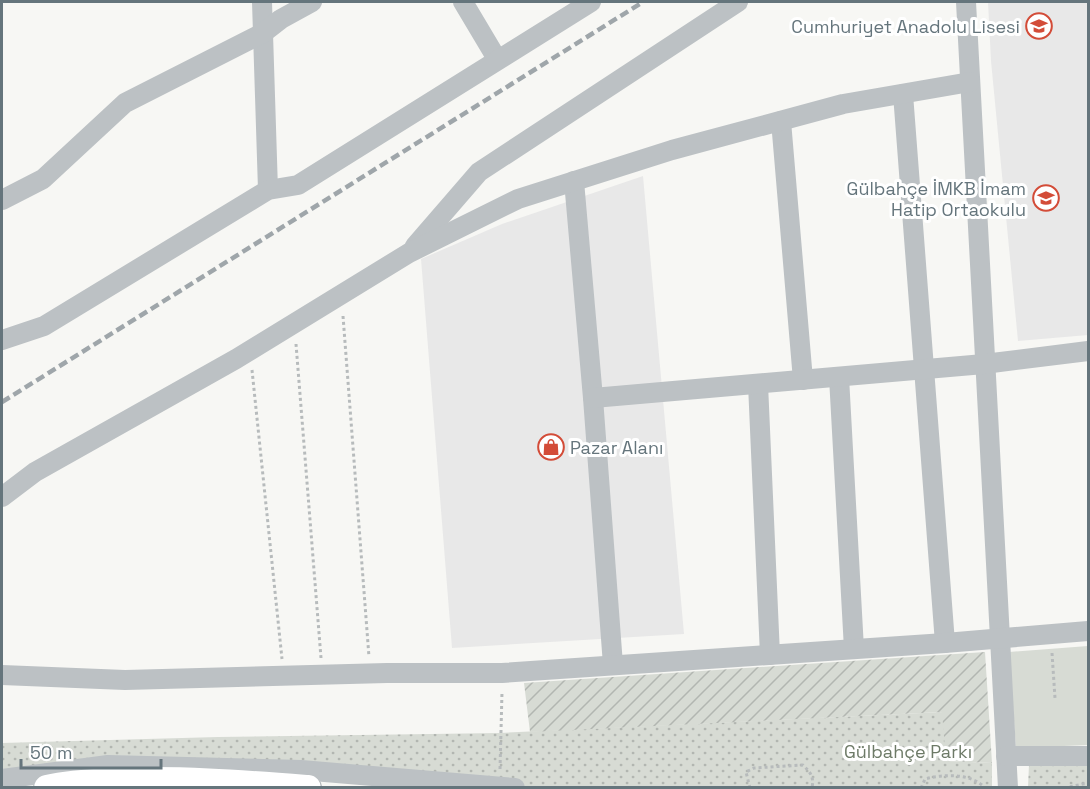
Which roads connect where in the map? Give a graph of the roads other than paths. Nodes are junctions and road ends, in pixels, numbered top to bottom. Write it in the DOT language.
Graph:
graph roads {
  1 [pos="262,2"];
  2 [pos="312,2"];
  3 [pos="463,2"];
  4 [pos="591,2"];
  5 [pos="738,2"];
  6 [pos="966,2"];
  7 [pos="263,33"];
  8 [pos="497,59"];
  9 [pos="970,82"];
  10 [pos="903,94"];
  11 [pos="781,121"];
  12 [pos="574,181"];
  13 [pos="268,190"];
  14 [pos="2,200"];
  15 [pos="409,253"];
  16 [pos="2,340"];
  17 [pos="1089,351"];
  18 [pos="984,364"];
  19 [pos="925,369"];
  20 [pos="839,376"];
  21 [pos="802,380"];
  22 [pos="758,384"];
  23 [pos="593,398"];
  24 [pos="2,497"];
  25 [pos="1089,631"];
  26 [pos="1001,639"];
  27 [pos="1089,642"];
  28 [pos="945,643"];
  29 [pos="1024,647"];
  30 [pos="854,649"];
  31 [pos="770,655"];
  32 [pos="613,665"];
  33 [pos="2,675"];
  34 [pos="1006,756"];
  35 [pos="1089,756"];
  36 [pos="2,779"];
  37 [pos="508,787"];
  38 [pos="47,788"];
  39 [pos="308,788"];
  40 [pos="1008,788"];
  1 -- 7 [label="street"];
  2 -- 7 [label="street"];
  3 -- 8 [label="street"];
  4 -- 8 [label="street"];
  5 -- 15 [label="street"];
  6 -- 9 [label="street"];
  7 -- 13 [label="street"];
  7 -- 14 [label="street"];
  8 -- 13 [label="street"];
  9 -- 10 [label="street"];
  9 -- 18 [label="street"];
  10 -- 11 [label="street"];
  10 -- 19 [label="street"];
  11 -- 12 [label="street"];
  11 -- 21 [label="street"];
  12 -- 15 [label="street"];
  12 -- 23 [label="street"];
  13 -- 16 [label="street"];
  15 -- 24 [label="street"];
  17 -- 18 [label="street"];
  18 -- 19 [label="street"];
  18 -- 26 [label="street"];
  19 -- 20 [label="street"];
  19 -- 28 [label="street"];
  20 -- 21 [label="street"];
  20 -- 30 [label="street"];
  21 -- 22 [label="street"];
  22 -- 23 [label="street"];
  22 -- 31 [label="street"];
  23 -- 32 [label="street"];
  25 -- 26 [label="street"];
  26 -- 28 [label="street"];
  26 -- 34 [label="street"];
  27 -- 29 [label="street"];
  28 -- 30 [label="street"];
  30 -- 31 [label="street"];
  31 -- 32 [label="street"];
  32 -- 33 [label="street"];
  34 -- 35 [label="street"];
  34 -- 40 [label="street"];
  36 -- 37 [label="street"];
  38 -- 39 [label="main road"];
}
